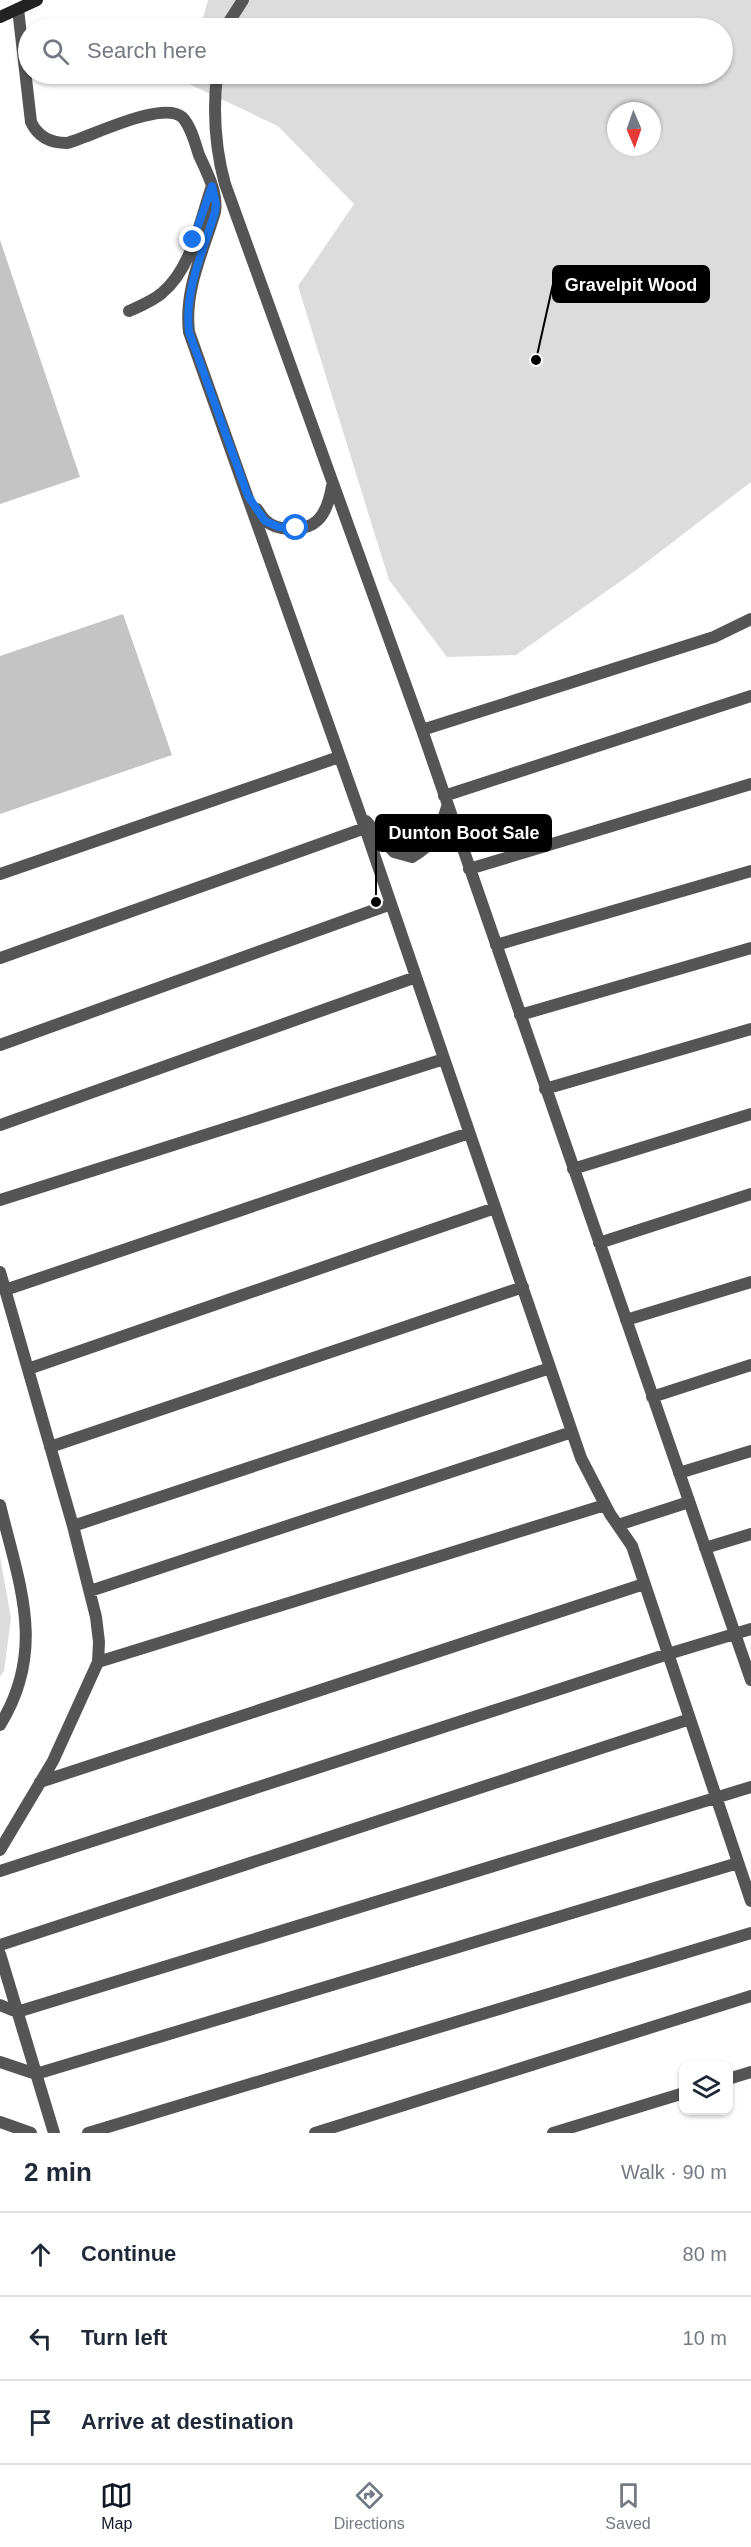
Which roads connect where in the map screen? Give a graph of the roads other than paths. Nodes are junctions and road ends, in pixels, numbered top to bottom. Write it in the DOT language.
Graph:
graph roads {
  1 [pos="37,0"];
  2 [pos="243,0"];
  3 [pos="18,9"];
  4 [pos="0,17"];
  5 [pos="19,18"];
  6 [pos="231,18"];
  7 [pos="27,84"];
  8 [pos="217,84"];
  9 [pos="212,186"];
  10 [pos="129,311"];
  11 [pos="333,485"];
  12 [pos="248,496"];
  13 [pos="751,620"];
  14 [pos="751,696"];
  15 [pos="422,730"];
  16 [pos="339,757"];
  17 [pos="751,784"];
  18 [pos="446,802"];
  19 [pos="358,811"];
  20 [pos="365,828"];
  21 [pos="469,869"];
  22 [pos="751,872"];
  23 [pos="0,874"];
  24 [pos="391,904"];
  25 [pos="496,945"];
  26 [pos="751,948"];
  27 [pos="0,958"];
  28 [pos="416,977"];
  29 [pos="520,1015"];
  30 [pos="751,1029"];
  31 [pos="0,1045"];
  32 [pos="444,1059"];
  33 [pos="545,1089"];
  34 [pos="751,1114"];
  35 [pos="0,1125"];
  36 [pos="469,1133"];
  37 [pos="573,1169"];
  38 [pos="751,1194"];
  39 [pos="0,1200"];
  40 [pos="495,1208"];
  41 [pos="599,1243"];
  42 [pos="0,1272"];
  43 [pos="751,1282"];
  44 [pos="523,1287"];
  45 [pos="5,1290"];
  46 [pos="626,1320"];
  47 [pos="751,1365"];
  48 [pos="550,1368"];
  49 [pos="28,1370"];
  50 [pos="652,1396"];
  51 [pos="572,1432"];
  52 [pos="50,1447"];
  53 [pos="751,1450"];
  54 [pos="679,1473"];
  55 [pos="689,1502"];
  56 [pos="0,1505"];
  57 [pos="605,1505"];
  58 [pos="618,1525"];
  59 [pos="73,1527"];
  60 [pos="751,1534"];
  61 [pos="705,1548"];
  62 [pos="644,1584"];
  63 [pos="90,1591"];
  64 [pos="751,1629"];
  65 [pos="735,1634"];
  66 [pos="668,1654"];
  67 [pos="99,1662"];
  68 [pos="751,1680"];
  69 [pos="690,1719"];
  70 [pos="0,1725"];
  71 [pos="40,1782"];
  72 [pos="751,1787"];
  73 [pos="716,1799"];
  74 [pos="0,1850"];
  75 [pos="738,1863"];
  76 [pos="0,1871"];
  77 [pos="751,1901"];
  78 [pos="751,1933"];
  79 [pos="0,1945"];
  80 [pos="0,1954"];
  81 [pos="751,1996"];
  82 [pos="0,2005"];
  83 [pos="17,2012"];
  84 [pos="0,2062"];
  85 [pos="751,2072"];
  86 [pos="36,2074"];
  87 [pos="733,2078"];
  88 [pos="679,2095"];
  89 [pos="0,2122"];
  90 [pos="31,2133"];
  91 [pos="54,2133"];
  92 [pos="88,2133"];
  93 [pos="315,2133"];
  94 [pos="553,2133"];
  1 -- 3 [label="street"];
  2 -- 6 [label="lane"];
  3 -- 4 [label="street"];
  3 -- 5 [label="lane"];
  7 -- 9 [label="lane"];
  8 -- 11 [label="lane"];
  9 -- 10 [label="lane"];
  9 -- 12 [label="lane"];
  11 -- 12 [label="lane"];
  11 -- 15 [label="lane"];
  12 -- 16 [label="lane"];
  13 -- 15 [label="lane"];
  14 -- 18 [label="lane"];
  15 -- 18 [label="lane"];
  16 -- 19 [label="lane"];
  16 -- 23 [label="lane"];
  17 -- 21 [label="lane"];
  18 -- 19 [label="lane"];
  18 -- 21 [label="lane"];
  19 -- 20 [label="lane"];
  20 -- 24 [label="lane"];
  20 -- 27 [label="lane"];
  21 -- 25 [label="lane"];
  22 -- 25 [label="lane"];
  24 -- 28 [label="lane"];
  24 -- 31 [label="lane"];
  25 -- 29 [label="lane"];
  26 -- 29 [label="lane"];
  28 -- 32 [label="lane"];
  28 -- 35 [label="lane"];
  29 -- 33 [label="lane"];
  30 -- 33 [label="lane"];
  32 -- 36 [label="lane"];
  32 -- 39 [label="lane"];
  33 -- 37 [label="lane"];
  34 -- 37 [label="lane"];
  36 -- 40 [label="lane"];
  36 -- 45 [label="lane"];
  37 -- 41 [label="lane"];
  38 -- 41 [label="lane"];
  40 -- 44 [label="lane"];
  40 -- 49 [label="lane"];
  41 -- 46 [label="lane"];
  42 -- 45 [label="lane"];
  43 -- 46 [label="lane"];
  44 -- 48 [label="lane"];
  44 -- 52 [label="lane"];
  45 -- 49 [label="lane"];
  46 -- 50 [label="lane"];
  47 -- 50 [label="lane"];
  48 -- 51 [label="lane"];
  48 -- 59 [label="lane"];
  49 -- 52 [label="lane"];
  50 -- 54 [label="lane"];
  51 -- 57 [label="lane"];
  51 -- 63 [label="lane"];
  52 -- 59 [label="lane"];
  53 -- 54 [label="lane"];
  54 -- 55 [label="lane"];
  55 -- 58 [label="lane"];
  55 -- 61 [label="lane"];
  56 -- 70 [label="lane"];
  57 -- 58 [label="lane"];
  57 -- 67 [label="lane"];
  58 -- 62 [label="lane"];
  59 -- 63 [label="lane"];
  60 -- 61 [label="lane"];
  61 -- 65 [label="lane"];
  62 -- 66 [label="lane"];
  62 -- 71 [label="lane"];
  63 -- 67 [label="lane"];
  64 -- 65 [label="lane"];
  65 -- 66 [label="lane"];
  65 -- 68 [label="lane"];
  66 -- 69 [label="lane"];
  66 -- 76 [label="lane"];
  67 -- 71 [label="lane"];
  69 -- 73 [label="lane"];
  69 -- 79 [label="lane"];
  71 -- 74 [label="lane"];
  72 -- 73 [label="lane"];
  73 -- 75 [label="lane"];
  73 -- 83 [label="lane"];
  75 -- 77 [label="lane"];
  75 -- 86 [label="lane"];
  78 -- 92 [label="lane"];
  80 -- 83 [label="lane"];
  81 -- 93 [label="lane"];
  82 -- 83 [label="lane"];
  83 -- 86 [label="lane"];
  84 -- 86 [label="lane"];
  85 -- 87 [label="lane"];
  86 -- 91 [label="lane"];
  88 -- 94 [label="lane"];
  89 -- 90 [label="lane"];
}
